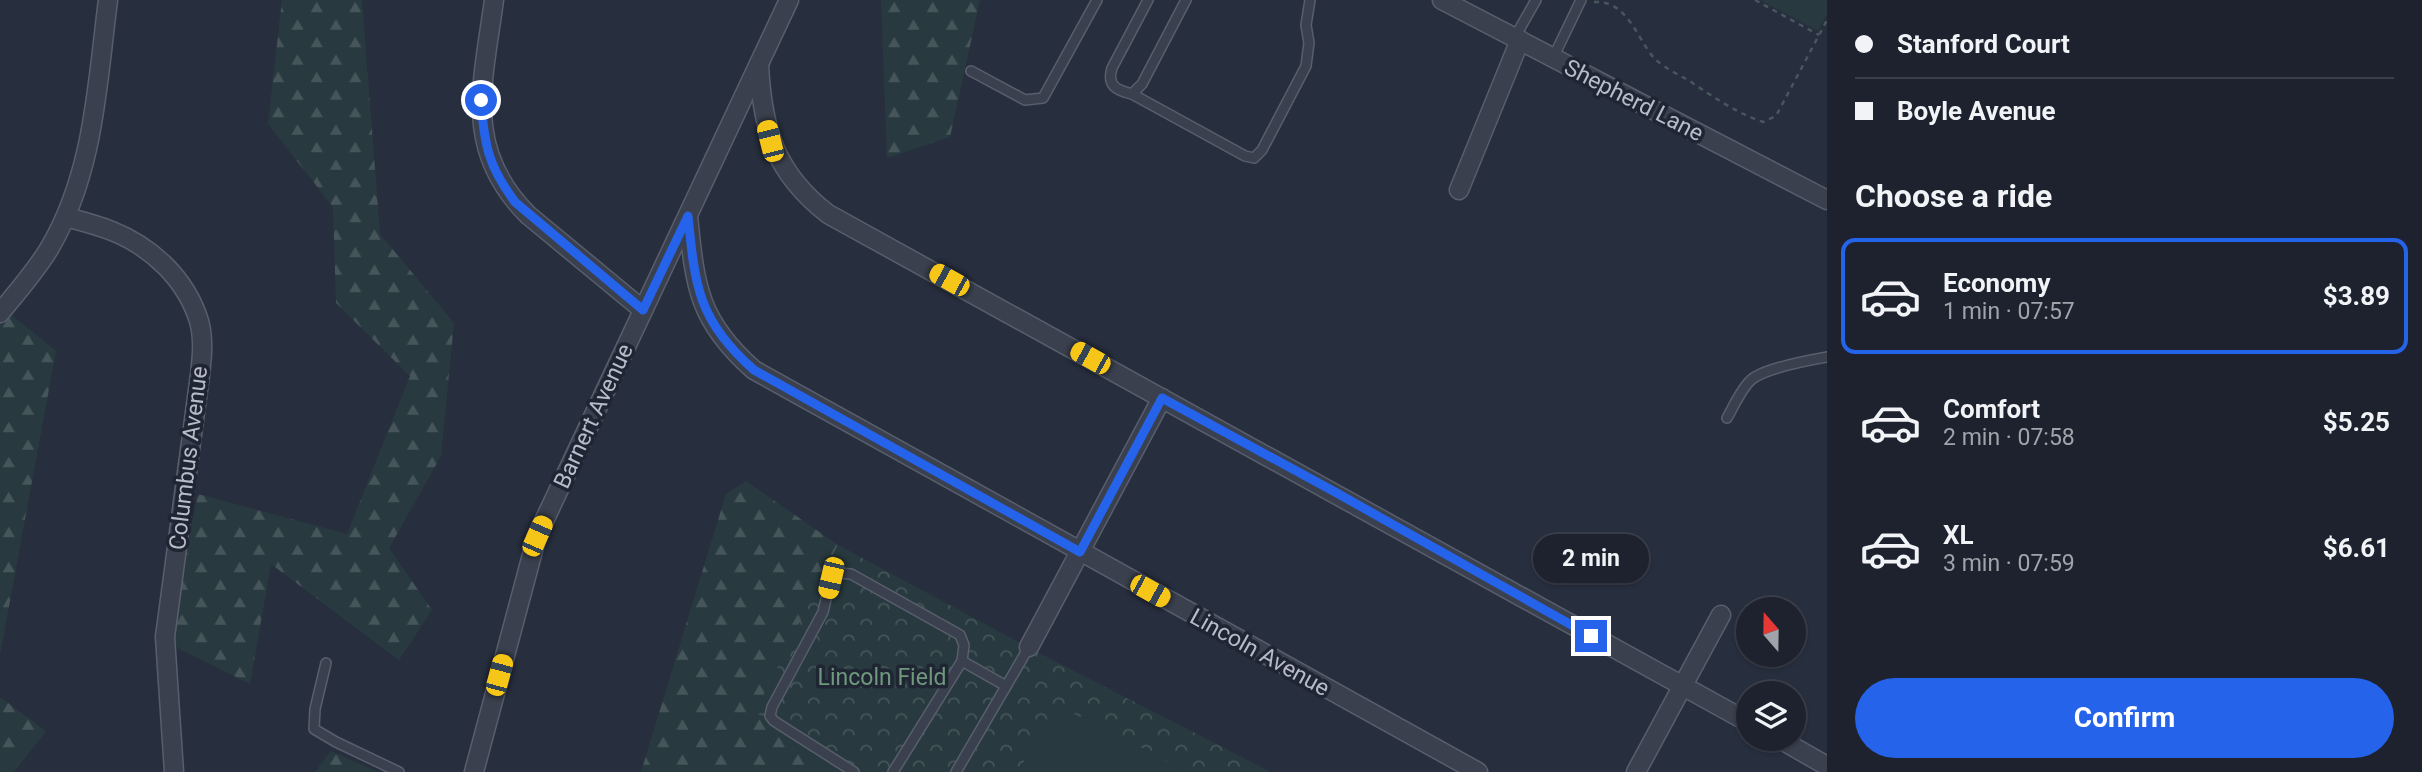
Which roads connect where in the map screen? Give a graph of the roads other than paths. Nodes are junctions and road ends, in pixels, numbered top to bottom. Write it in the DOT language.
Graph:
graph roads {
  1 [pos="108,0"];
  2 [pos="494,0"];
  3 [pos="789,0"];
  4 [pos="1097,0"];
  5 [pos="1148,0"];
  6 [pos="1186,0"];
  7 [pos="1310,0"];
  8 [pos="1442,0"];
  9 [pos="1536,0"];
  10 [pos="1585,3"];
  11 [pos="1517,38"];
  12 [pos="1553,58"];
  13 [pos="759,64"];
  14 [pos="971,71"];
  15 [pos="1132,94"];
  16 [pos="1459,190"];
  17 [pos="1827,200"];
  18 [pos="688,216"];
  19 [pos="66,217"];
  20 [pos="643,310"];
  21 [pos="0,313"];
  22 [pos="1827,357"];
  23 [pos="1162,398"];
  24 [pos="1727,418"];
  25 [pos="1080,552"];
  26 [pos="1721,615"];
  27 [pos="1029,647"];
  28 [pos="962,661"];
  29 [pos="326,663"];
  30 [pos="1006,686"];
  31 [pos="1682,686"];
  32 [pos="1736,715"];
  33 [pos="1801,751"];
  34 [pos="1827,766"];
  35 [pos="174,772"];
  36 [pos="398,772"];
  37 [pos="474,772"];
  38 [pos="854,772"];
  39 [pos="893,772"];
  40 [pos="956,772"];
  41 [pos="1478,772"];
  42 [pos="1636,772"];
  1 -- 19 [label="street"];
  2 -- 20 [label="street"];
  3 -- 13 [label="street, Barnert Avenue"];
  4 -- 14 [label="lane"];
  5 -- 15 [label="lane"];
  6 -- 15 [label="lane"];
  7 -- 15 [label="lane"];
  8 -- 11 [label="street, Shepherd Lane"];
  9 -- 11 [label="lane"];
  10 -- 12 [label="lane"];
  11 -- 12 [label="street, Shepherd Lane"];
  11 -- 16 [label="street"];
  12 -- 17 [label="street, Shepherd Lane"];
  13 -- 18 [label="street, Barnert Avenue"];
  13 -- 23 [label="street"];
  18 -- 20 [label="street, Barnert Avenue"];
  18 -- 25 [label="street, Lincoln Avenue"];
  19 -- 21 [label="street"];
  19 -- 35 [label="street, Columbus Avenue"];
  20 -- 37 [label="street, Barnert Avenue"];
  22 -- 24 [label="lane"];
  23 -- 25 [label="street"];
  23 -- 31 [label="street"];
  25 -- 27 [label="street"];
  25 -- 41 [label="street, Lincoln Avenue"];
  26 -- 31 [label="street"];
  27 -- 30 [label="lane"];
  28 -- 30 [label="lane"];
  28 -- 38 [label="lane"];
  28 -- 39 [label="lane"];
  29 -- 36 [label="lane"];
  30 -- 40 [label="lane"];
  31 -- 32 [label="street"];
  31 -- 42 [label="street"];
  33 -- 34 [label="street"];
}
